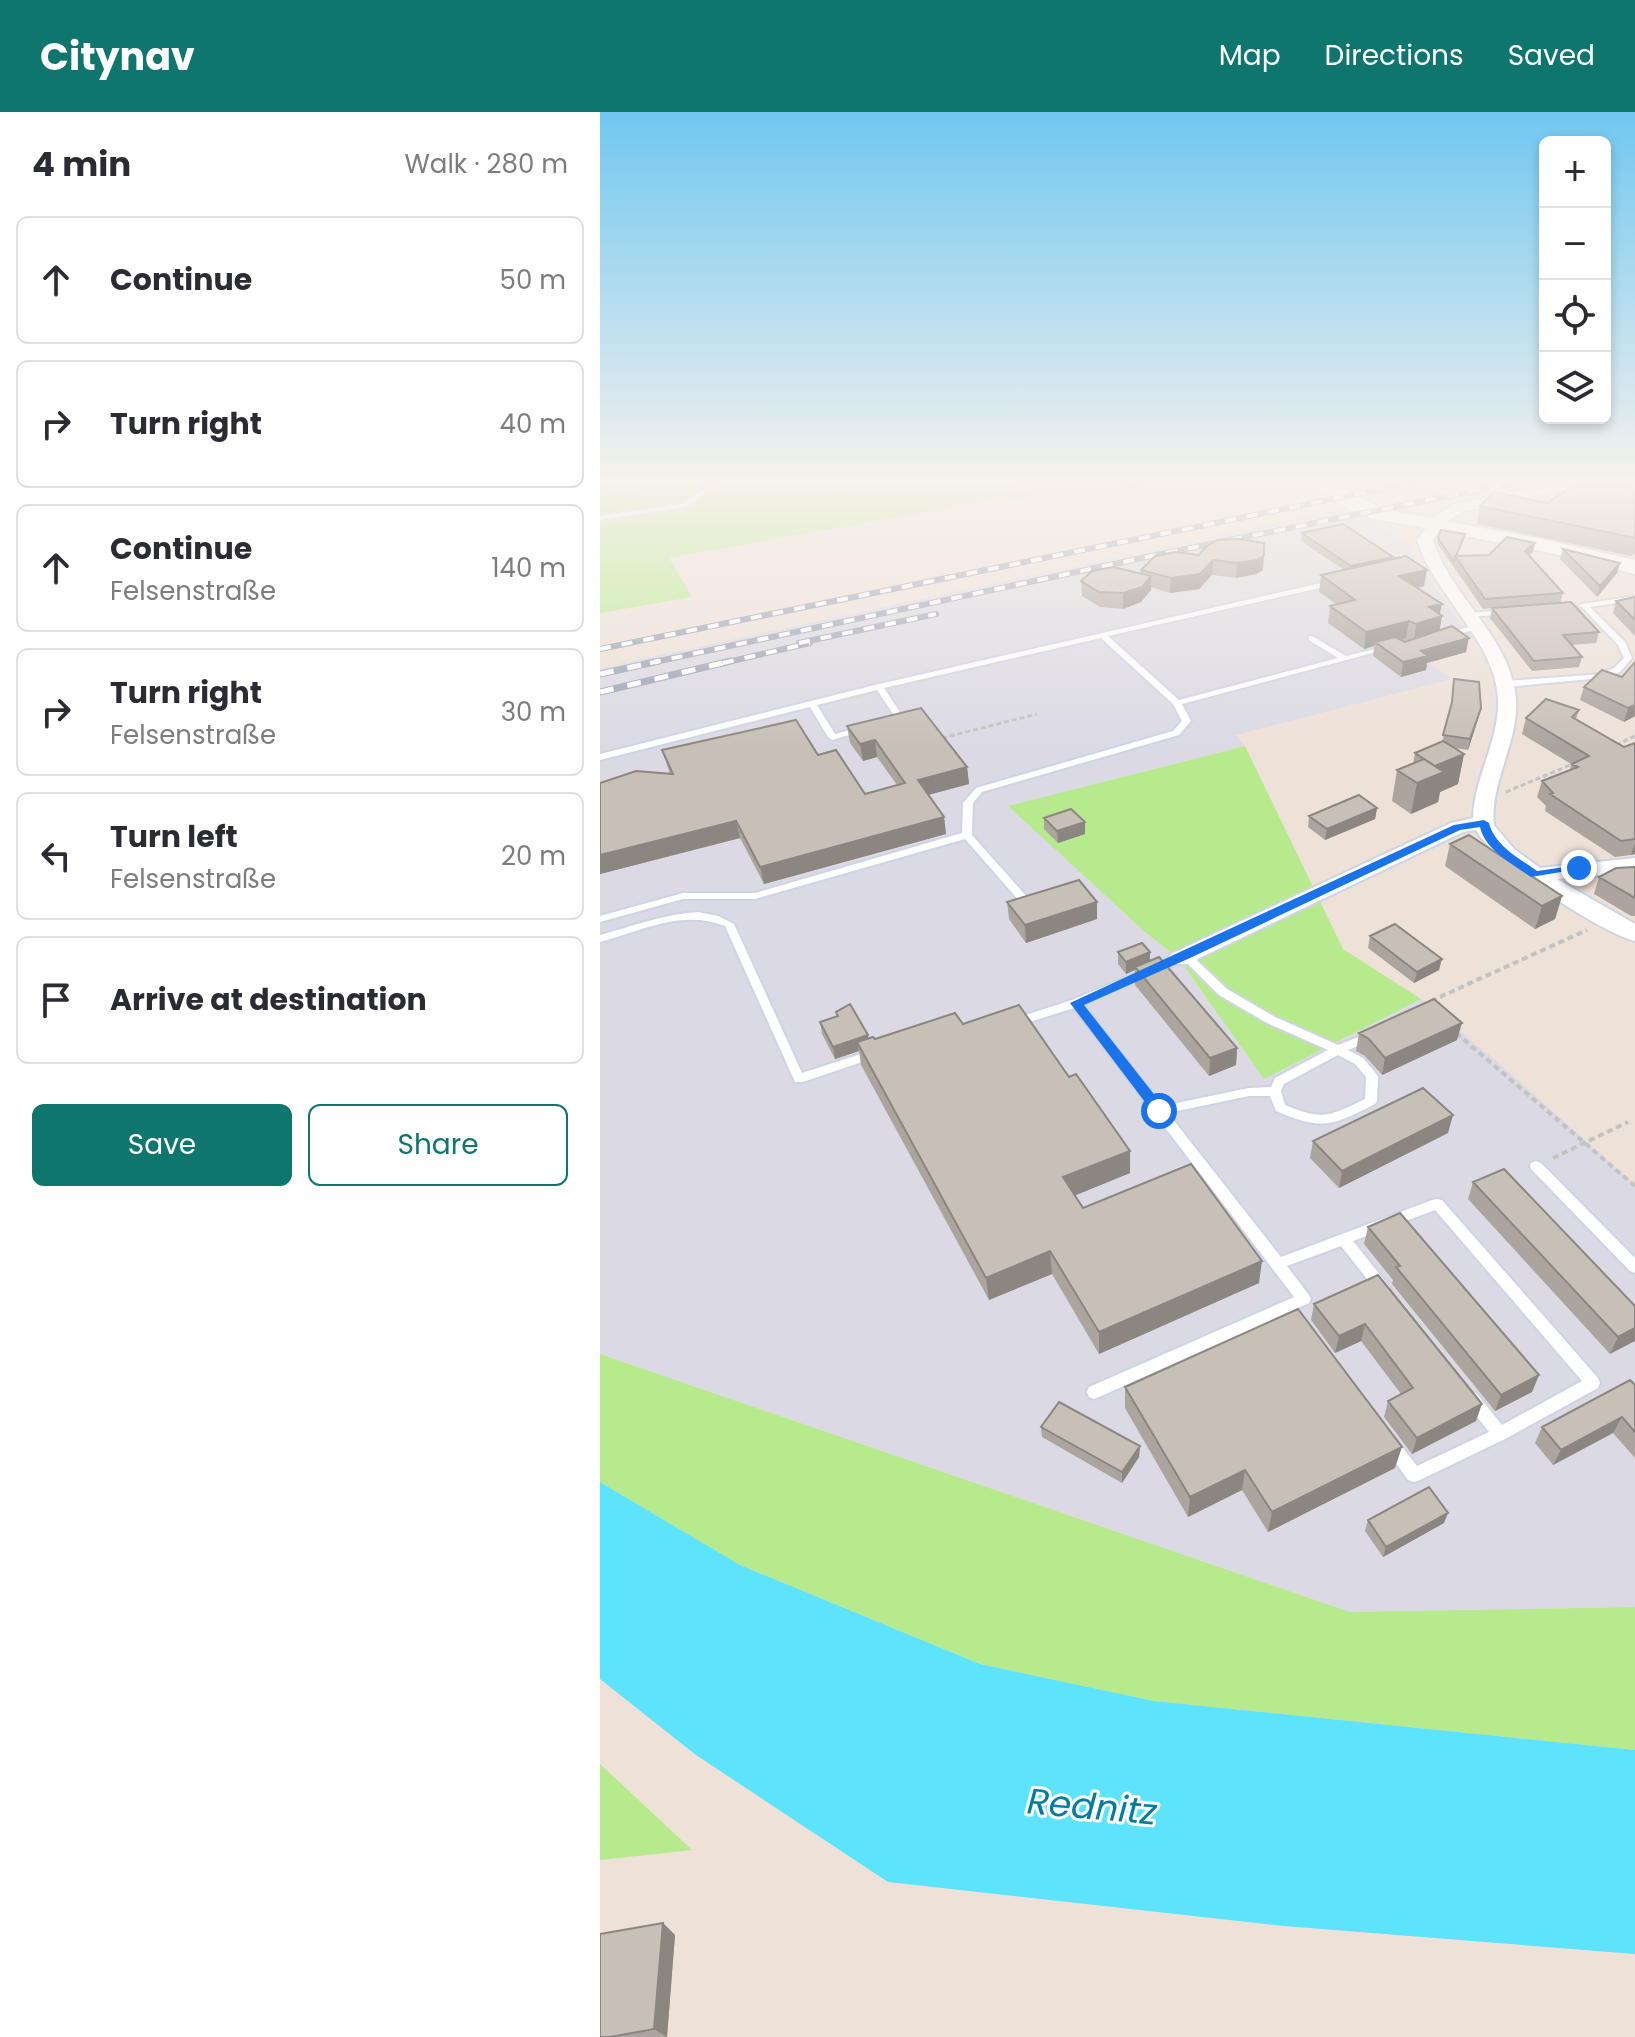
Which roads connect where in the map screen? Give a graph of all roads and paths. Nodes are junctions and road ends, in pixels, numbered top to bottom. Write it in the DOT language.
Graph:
graph roads {
  1 [pos="1428,568"];
  2 [pos="1338,581"];
  3 [pos="1635,598"];
  4 [pos="1585,606"];
  5 [pos="1571,607"];
  6 [pos="1512,612"];
  7 [pos="1472,621"];
  8 [pos="1102,635"];
  9 [pos="1312,638"];
  10 [pos="1434,640"];
  11 [pos="1396,649"];
  12 [pos="1343,663"];
  13 [pos="1506,684"];
  14 [pos="879,687"];
  15 [pos="812,703"];
  16 [pos="1177,703"];
  17 [pos="1037,714"];
  18 [pos="888,724"];
  19 [pos="874,727"];
  20 [pos="1635,736"];
  21 [pos="938,739"];
  22 [pos="1612,747"];
  23 [pos="601,754"];
  24 [pos="1585,758"];
  25 [pos="1487,795"];
  26 [pos="1484,823"];
  27 [pos="967,835"];
  28 [pos="1635,865"];
  29 [pos="1535,875"];
  30 [pos="1025,901"];
  31 [pos="600,919"];
  32 [pos="1611,919"];
  33 [pos="1635,934"];
  34 [pos="600,939"];
  35 [pos="1182,957"];
  36 [pos="1076,1003"];
  37 [pos="1429,1009"];
  38 [pos="1006,1025"];
  39 [pos="1450,1027"];
  40 [pos="1377,1033"];
  41 [pos="884,1050"];
  42 [pos="1338,1050"];
  43 [pos="1275,1091"];
  44 [pos="1159,1111"];
  45 [pos="1628,1122"];
  46 [pos="1585,1143"];
  47 [pos="1536,1166"];
  48 [pos="1635,1186"];
  49 [pos="1343,1239"];
  50 [pos="1632,1259"];
  51 [pos="1278,1264"];
  52 [pos="1392,1300"];
  53 [pos="1461,1385"];
  54 [pos="1094,1392"];
  55 [pos="1378,1427"];
  56 [pos="1500,1434"];
  1 -- 7 [label="street"];
  2 -- 8 [label="lane"];
  3 -- 4 [label="lane"];
  4 -- 5 [label="lane"];
  4 -- 13 [label="lane"];
  6 -- 7 [label="lane"];
  7 -- 10 [label="lane"];
  7 -- 13 [label="street"];
  8 -- 14 [label="lane"];
  8 -- 16 [label="lane"];
  9 -- 12 [label="lane"];
  11 -- 12 [label="lane"];
  12 -- 16 [label="lane"];
  13 -- 25 [label="street"];
  14 -- 15 [label="lane"];
  14 -- 18 [label="lane"];
  15 -- 19 [label="lane"];
  15 -- 23 [label="lane"];
  16 -- 27 [label="lane"];
  17 -- 21 [label="path"];
  20 -- 22 [label="path"];
  24 -- 25 [label="path"];
  25 -- 26 [label="street"];
  26 -- 29 [label="street"];
  26 -- 35 [label="street"];
  27 -- 30 [label="lane"];
  27 -- 31 [label="lane"];
  28 -- 29 [label="street"];
  29 -- 32 [label="street"];
  32 -- 33 [label="street"];
  32 -- 37 [label="path"];
  34 -- 41 [label="lane"];
  35 -- 36 [label="lane"];
  35 -- 42 [label="lane"];
  36 -- 38 [label="lane"];
  36 -- 44 [label="lane"];
  39 -- 46 [label="path"];
  40 -- 42 [label="lane"];
  42 -- 43 [label="lane"];
  42 -- 43 [label="lane"];
  43 -- 44 [label="lane"];
  44 -- 51 [label="lane"];
  45 -- 46 [label="path"];
  46 -- 47 [label="path"];
  46 -- 48 [label="path"];
  47 -- 50 [label="lane"];
  49 -- 51 [label="lane"];
  49 -- 52 [label="lane"];
  49 -- 56 [label="lane"];
  51 -- 54 [label="lane"];
  53 -- 56 [label="lane"];
  55 -- 56 [label="lane"];
}
